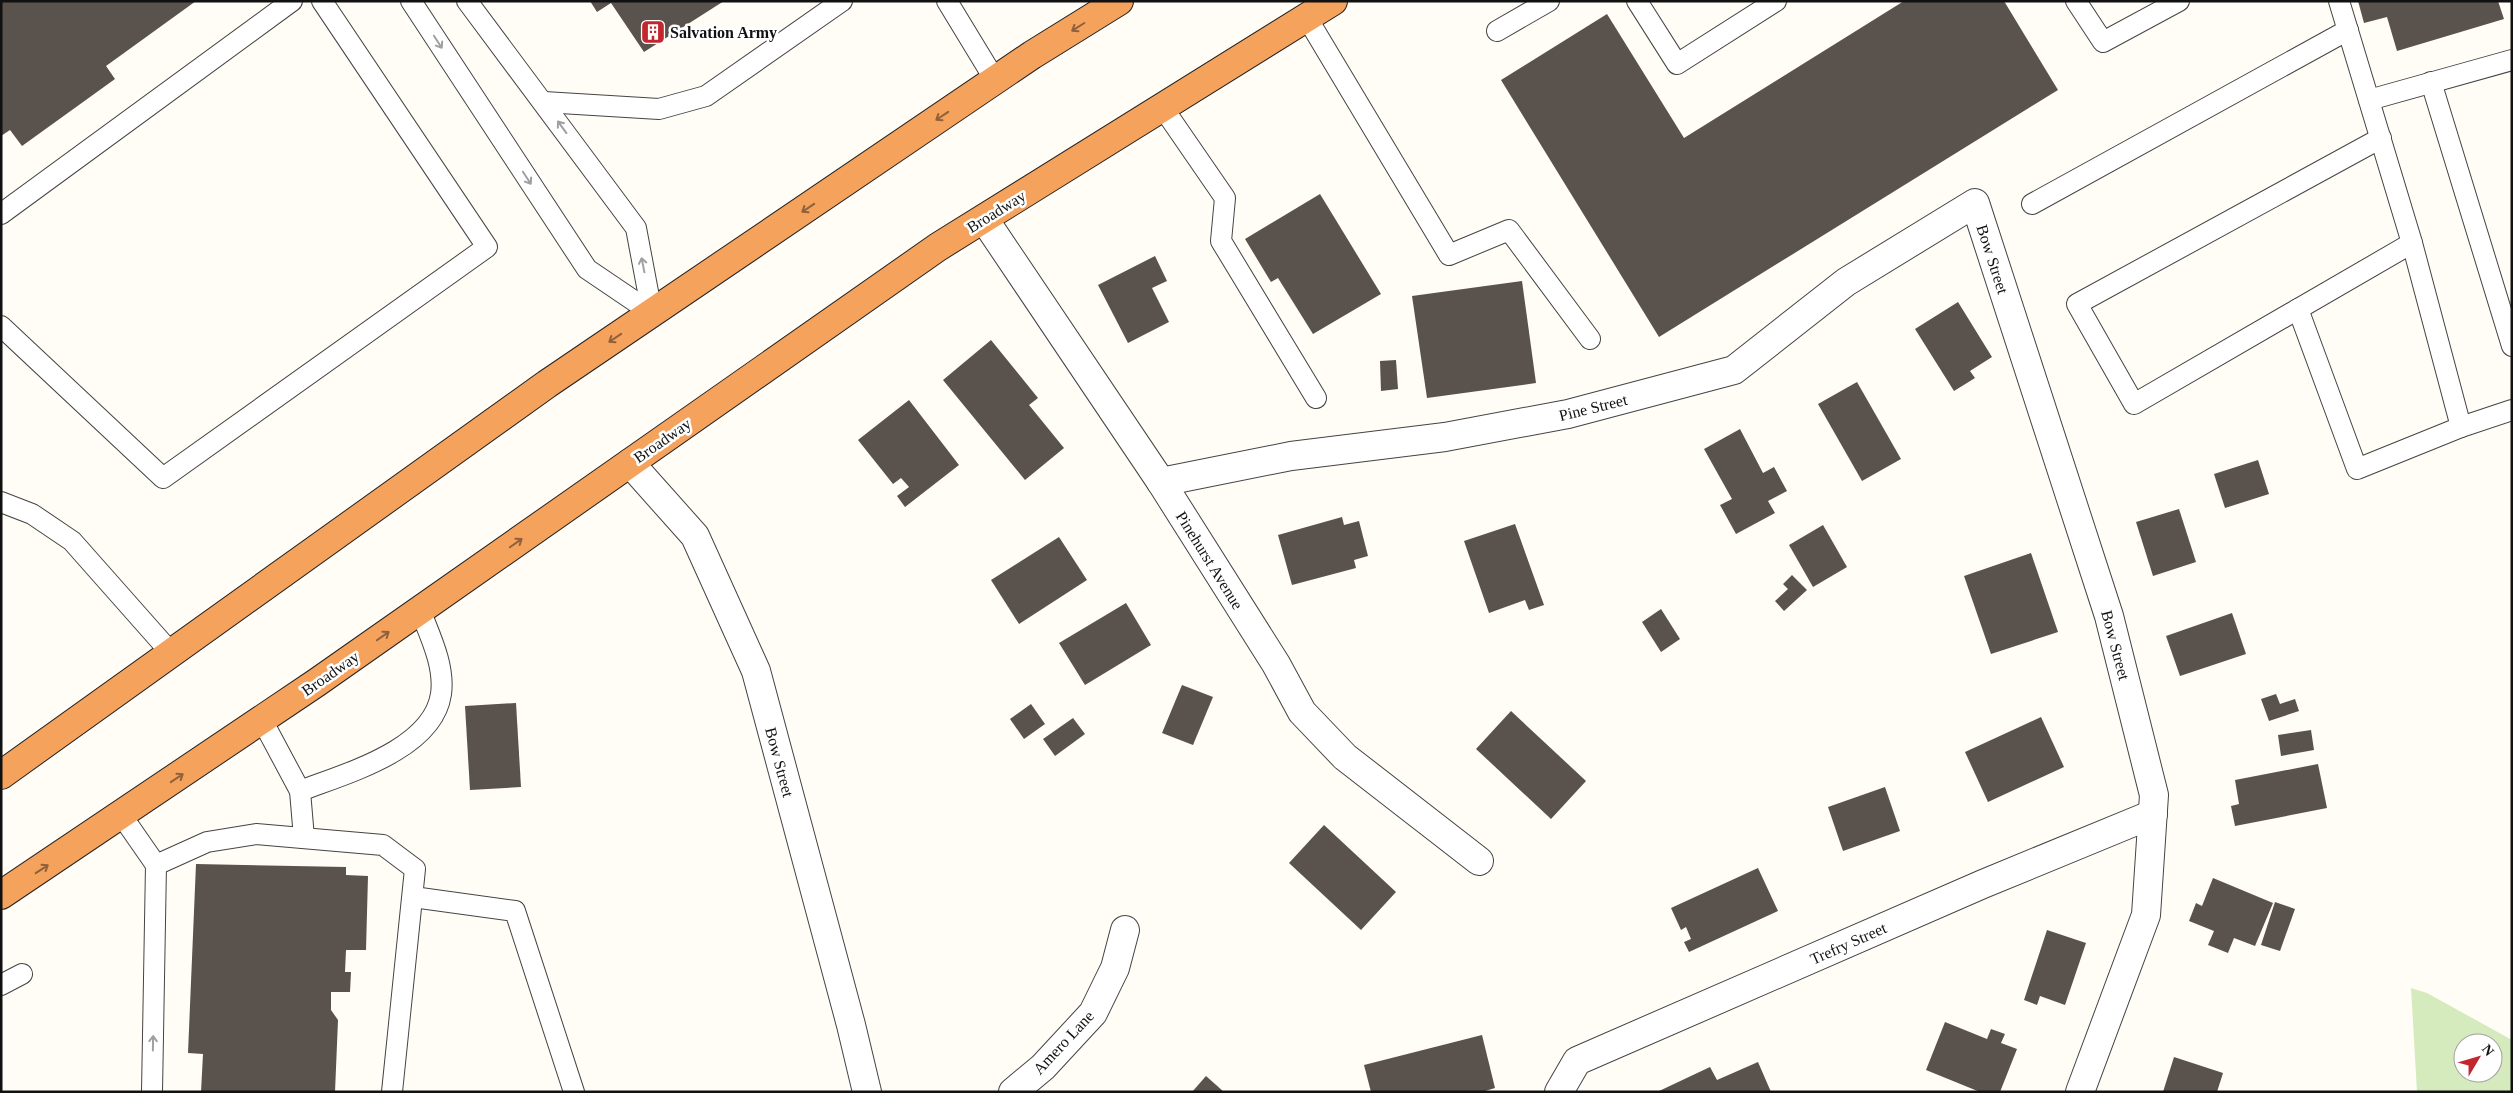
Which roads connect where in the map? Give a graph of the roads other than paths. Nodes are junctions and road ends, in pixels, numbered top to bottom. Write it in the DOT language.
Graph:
graph roads {
  1 [pos="292,1"];
  2 [pos="322,1"];
  3 [pos="411,1"];
  4 [pos="467,1"];
  5 [pos="842,1"];
  6 [pos="948,1"];
  7 [pos="1119,1"];
  8 [pos="1333,1"];
  9 [pos="1548,1"];
  10 [pos="1637,1"];
  11 [pos="1776,1"];
  12 [pos="2076,1"];
  13 [pos="2180,1"];
  14 [pos="2339,1"];
  15 [pos="1307,18"];
  16 [pos="2348,30"];
  17 [pos="1497,31"];
  18 [pos="2512,60"];
  19 [pos="995,80"];
  20 [pos="2431,82"];
  21 [pos="2369,100"];
  22 [pos="544,102"];
  23 [pos="1163,108"];
  24 [pos="2381,138"];
  25 [pos="1975,203"];
  26 [pos="2032,204"];
  27 [pos="1,214"];
  28 [pos="984,219"];
  29 [pos="2412,242"];
  30 [pos="2298,309"];
  31 [pos="652,313"];
  32 [pos="1,326"];
  33 [pos="1590,339"];
  34 [pos="2512,346"];
  35 [pos="1316,398"];
  36 [pos="2512,410"];
  37 [pos="2461,426"];
  38 [pos="630,463"];
  39 [pos="1161,482"];
  40 [pos="1,502"];
  41 [pos="420,610"];
  42 [pos="172,654"];
  43 [pos="262,720"];
  44 [pos="1,775"];
  45 [pos="300,792"];
  46 [pos="2153,814"];
  47 [pos="122,816"];
  48 [pos="304,838"];
  49 [pos="1479,861"];
  50 [pos="156,865"];
  51 [pos="1,896"];
  52 [pos="413,898"];
  53 [pos="1125,930"];
  54 [pos="22,974"];
  55 [pos="1,985"];
  56 [pos="152,1092"];
  57 [pos="392,1092"];
  58 [pos="574,1092"];
  59 [pos="866,1092"];
  60 [pos="1013,1092"];
  61 [pos="1559,1092"];
  62 [pos="2080,1092"];
  1 -- 27 [label="lane"];
  2 -- 32 [label="lane"];
  3 -- 31 [label="lane, one-way"];
  4 -- 22 [label="lane"];
  5 -- 22 [label="lane"];
  6 -- 19 [label="lane"];
  7 -- 19 [label="highway, one-way"];
  8 -- 15 [label="highway, Broadway"];
  9 -- 17 [label="lane"];
  10 -- 11 [label="lane"];
  12 -- 13 [label="lane"];
  14 -- 16 [label="lane"];
  15 -- 23 [label="highway, Broadway"];
  15 -- 33 [label="lane"];
  16 -- 21 [label="lane"];
  16 -- 26 [label="lane"];
  18 -- 20 [label="lane"];
  19 -- 31 [label="highway, one-way"];
  20 -- 21 [label="lane"];
  20 -- 34 [label="lane"];
  21 -- 24 [label="lane"];
  31 -- 22 [label="lane, one-way"];
  23 -- 28 [label="highway, Broadway"];
  23 -- 35 [label="lane"];
  24 -- 29 [label="lane"];
  24 -- 30 [label="lane"];
  25 -- 39 [label="street, Pine Street"];
  25 -- 46 [label="street, Bow Street"];
  28 -- 38 [label="highway, Broadway"];
  28 -- 39 [label="street, Pinehurst Avenue"];
  29 -- 30 [label="lane"];
  29 -- 37 [label="lane"];
  30 -- 37 [label="lane"];
  31 -- 42 [label="highway, one-way"];
  36 -- 37 [label="lane"];
  41 -- 38 [label="highway, Broadway, one-way"];
  38 -- 59 [label="street, Bow Street"];
  39 -- 49 [label="street, Pinehurst Avenue"];
  40 -- 42 [label="lane"];
  43 -- 41 [label="highway, Broadway, one-way"];
  41 -- 45 [label="lane"];
  42 -- 44 [label="highway"];
  43 -- 45 [label="lane"];
  47 -- 43 [label="highway, Broadway, one-way"];
  45 -- 48 [label="lane"];
  46 -- 61 [label="street, Trefry Street"];
  46 -- 62 [label="street, Bow Street"];
  47 -- 50 [label="lane"];
  51 -- 47 [label="highway, Broadway, one-way"];
  48 -- 50 [label="lane"];
  48 -- 52 [label="lane"];
  56 -- 50 [label="lane, one-way"];
  52 -- 57 [label="lane"];
  52 -- 58 [label="lane"];
  53 -- 60 [label="street, Amero Lane"];
  54 -- 55 [label="lane"];
}
